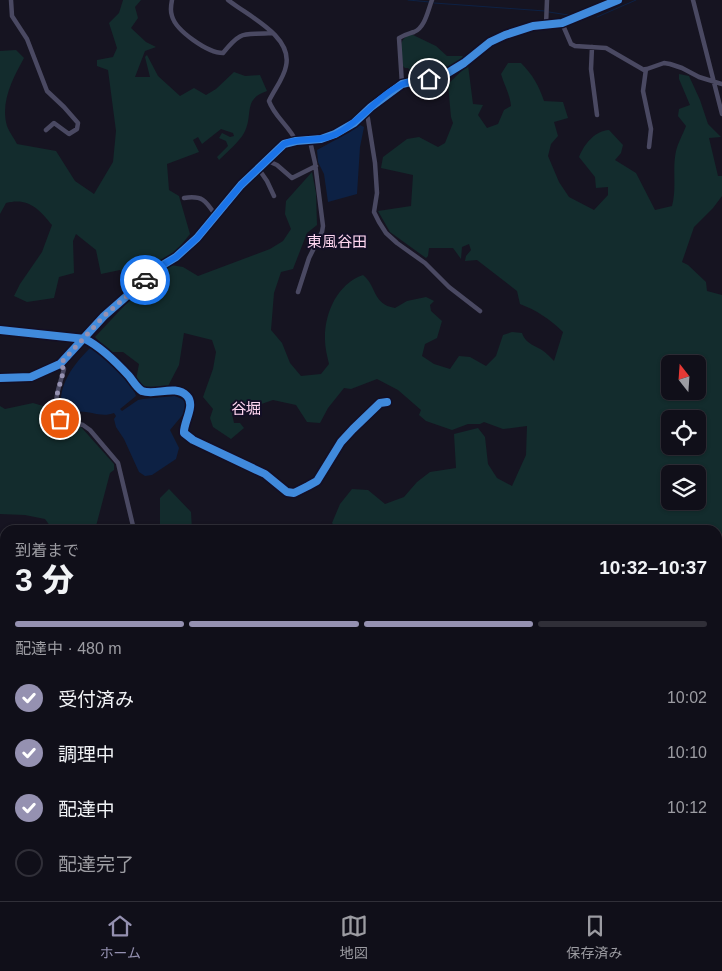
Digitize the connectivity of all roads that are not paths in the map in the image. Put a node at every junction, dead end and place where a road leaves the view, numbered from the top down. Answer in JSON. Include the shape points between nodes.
{"nodes":[{"id":1,"x":11,"y":0,"type":"edge"},
{"id":2,"x":172,"y":0,"type":"edge"},
{"id":3,"x":228,"y":0,"type":"edge"},
{"id":4,"x":239,"y":0,"type":"edge"},
{"id":5,"x":432,"y":0,"type":"edge"},
{"id":6,"x":547,"y":0,"type":"edge"},
{"id":7,"x":618,"y":0,"type":"edge"},
{"id":8,"x":693,"y":0,"type":"edge"},
{"id":9,"x":234,"y":5,"type":"junction"},
{"id":10,"x":562,"y":23,"type":"junction"},
{"id":11,"x":546,"y":25,"type":"junction"},
{"id":12,"x":272,"y":33,"type":"junction"},
{"id":13,"x":592,"y":46,"type":"junction"},
{"id":14,"x":646,"y":69,"type":"junction"},
{"id":15,"x":715,"y":82,"type":"junction"},
{"id":16,"x":402,"y":84,"type":"junction"},
{"id":17,"x":722,"y":84,"type":"edge"},
{"id":18,"x":366,"y":113,"type":"junction"},
{"id":19,"x":722,"y":114,"type":"edge"},
{"id":20,"x":597,"y":115,"type":"dead end"},
{"id":21,"x":46,"y":130,"type":"dead end"},
{"id":22,"x":296,"y":141,"type":"junction"},
{"id":23,"x":310,"y":141,"type":"junction"},
{"id":24,"x":649,"y":147,"type":"dead end"},
{"id":25,"x":266,"y":160,"type":"junction"},
{"id":26,"x":316,"y":166,"type":"junction"},
{"id":27,"x":258,"y":168,"type":"junction"},
{"id":28,"x":274,"y":196,"type":"dead end"},
{"id":29,"x":184,"y":198,"type":"dead end"},
{"id":30,"x":216,"y":216,"type":"junction"},
{"id":31,"x":298,"y":292,"type":"dead end"},
{"id":32,"x":480,"y":311,"type":"dead end"},
{"id":33,"x":0,"y":330,"type":"edge"},
{"id":34,"x":85,"y":339,"type":"junction"},
{"id":35,"x":60,"y":364,"type":"junction"},
{"id":36,"x":0,"y":378,"type":"edge"},
{"id":37,"x":387,"y":402,"type":"dead end"},
{"id":38,"x":133,"y":525,"type":"edge"}],
"edges":[{"from":1,"to":21,"type":"street","via":[[12,16],[26,39],[47,91],[78,122],[77,129],[69,134],[54,123]]},
{"from":2,"to":12,"type":"street","via":[[172,16],[179,29],[217,53],[223,53],[240,36],[250,32]]},
{"from":3,"to":9,"type":"street"},
{"from":4,"to":9,"type":"street"},
{"from":5,"to":16,"type":"street","via":[[416,32],[399,38]]},
{"from":6,"to":11,"type":"street"},
{"from":7,"to":10,"type":"street"},
{"from":8,"to":15,"type":"street"},
{"from":9,"to":12,"type":"street"},
{"from":10,"to":11,"type":"street"},
{"from":10,"to":13,"type":"street","via":[[571,44]]},
{"from":11,"to":16,"type":"street","via":[[504,35],[446,74]]},
{"from":12,"to":22,"type":"street","via":[[278,37],[287,55],[286,67],[269,101]]},
{"from":13,"to":14,"type":"street","via":[[606,48]]},
{"from":13,"to":20,"type":"street","via":[[591,69]]},
{"from":14,"to":15,"type":"street","via":[[670,64]]},
{"from":14,"to":24,"type":"street","via":[[643,91],[652,129]]},
{"from":15,"to":17,"type":"street"},
{"from":15,"to":19,"type":"street"},
{"from":16,"to":18,"type":"street"},
{"from":18,"to":23,"type":"street","via":[[335,134]]},
{"from":18,"to":32,"type":"street","via":[[376,163],[374,212],[378,222],[397,243]]},
{"from":22,"to":23,"type":"street"},
{"from":22,"to":25,"type":"street","via":[[284,144]]},
{"from":23,"to":26,"type":"street"},
{"from":25,"to":26,"type":"street","via":[[292,178]]},
{"from":25,"to":27,"type":"street"},
{"from":26,"to":31,"type":"street","via":[[324,226]]},
{"from":27,"to":28,"type":"street"},
{"from":27,"to":30,"type":"street"},
{"from":29,"to":30,"type":"street","via":[[201,198]]},
{"from":30,"to":34,"type":"street","via":[[176,257],[161,266],[104,316]]},
{"from":33,"to":34,"type":"street"},
{"from":34,"to":35,"type":"street"},
{"from":34,"to":37,"type":"street","via":[[95,344],[140,390],[152,393],[173,390],[188,396],[189,413],[184,433],[265,474],[287,492],[294,493],[317,480],[341,442],[380,403]]},
{"from":35,"to":36,"type":"street","via":[[31,377]]},
{"from":35,"to":38,"type":"street","via":[[64,369],[55,402],[58,416],[90,430],[118,463]]}]}
